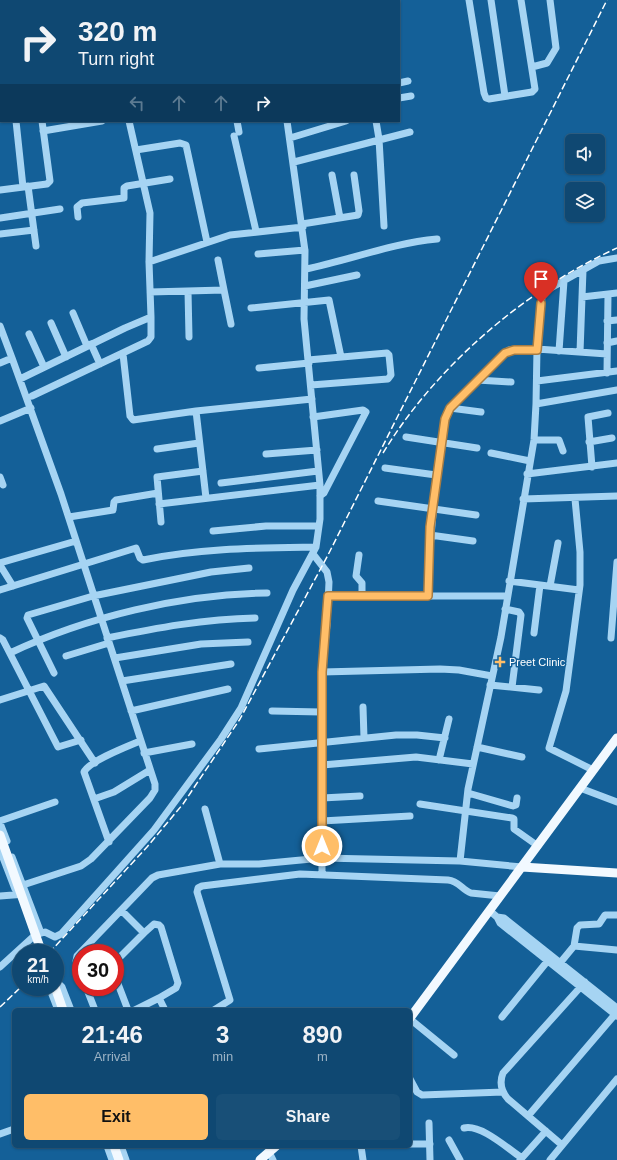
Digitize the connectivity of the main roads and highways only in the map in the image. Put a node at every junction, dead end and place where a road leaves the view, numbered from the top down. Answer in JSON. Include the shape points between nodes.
{"nodes":[{"id":1,"x":617,"y":738,"type":"edge"},
{"id":2,"x":0,"y":836,"type":"edge"},
{"id":3,"x":522,"y":867,"type":"junction"},
{"id":4,"x":617,"y":873,"type":"edge"},
{"id":5,"x":39,"y":944,"type":"edge"},
{"id":6,"x":58,"y":996,"type":"edge"},
{"id":7,"x":62,"y":1008,"type":"edge"},
{"id":8,"x":412,"y":1016,"type":"edge"},
{"id":9,"x":115,"y":1148,"type":"edge"},
{"id":10,"x":274,"y":1148,"type":"edge"},
{"id":11,"x":119,"y":1160,"type":"edge"},
{"id":12,"x":260,"y":1160,"type":"edge"}],
"edges":[{"from":1,"to":3,"type":"main road"},
{"from":2,"to":5,"type":"main road","bridge":true},
{"from":3,"to":4,"type":"main road"},
{"from":3,"to":8,"type":"main road"},
{"from":6,"to":7,"type":"main road"},
{"from":9,"to":11,"type":"main road"},
{"from":10,"to":12,"type":"main road"}]}
